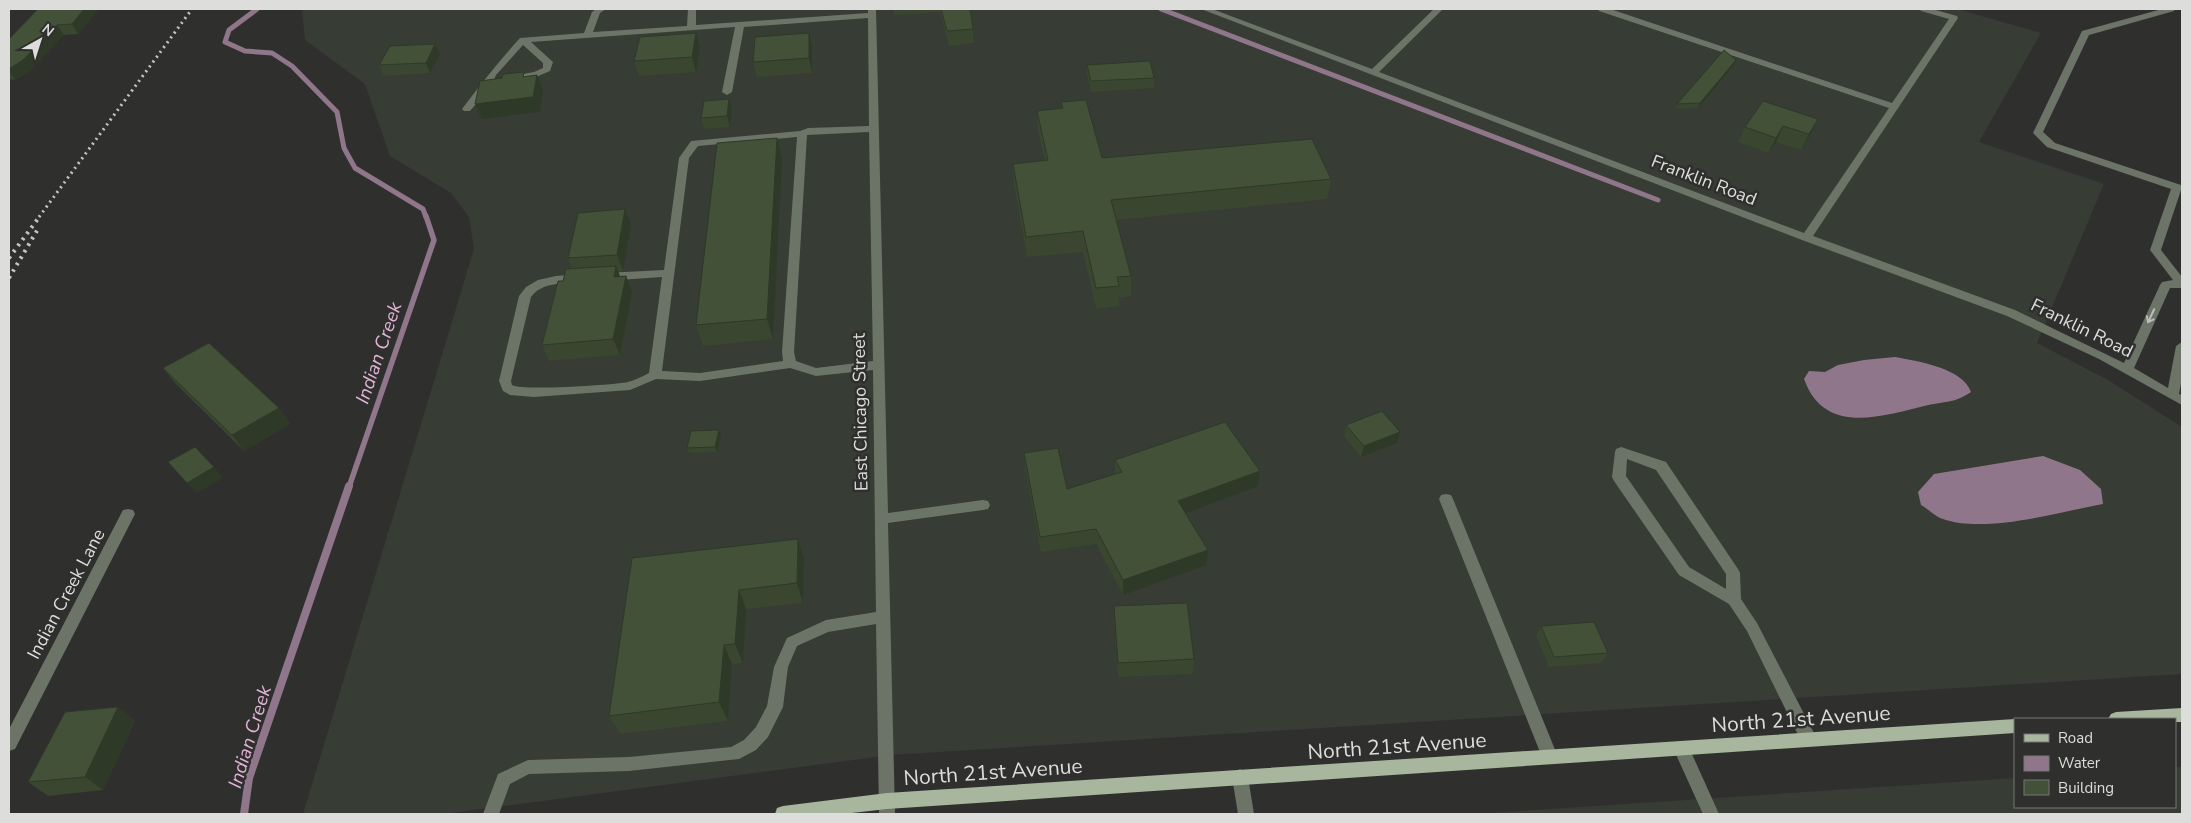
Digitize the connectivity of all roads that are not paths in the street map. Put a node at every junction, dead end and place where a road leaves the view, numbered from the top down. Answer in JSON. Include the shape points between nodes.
{"nodes":[{"id":1,"x":602,"y":9,"type":"edge"},
{"id":2,"x":692,"y":9,"type":"edge"},
{"id":3,"x":1205,"y":9,"type":"edge"},
{"id":4,"x":1439,"y":9,"type":"edge"},
{"id":5,"x":1602,"y":9,"type":"edge"},
{"id":6,"x":1924,"y":9,"type":"edge"},
{"id":7,"x":2171,"y":9,"type":"edge"},
{"id":8,"x":872,"y":12,"type":"edge"},
{"id":9,"x":740,"y":24,"type":"junction"},
{"id":10,"x":691,"y":28,"type":"junction"},
{"id":11,"x":588,"y":35,"type":"junction"},
{"id":12,"x":523,"y":40,"type":"junction"},
{"id":13,"x":1373,"y":73,"type":"junction"},
{"id":14,"x":489,"y":83,"type":"junction"},
{"id":15,"x":728,"y":92,"type":"dead end"},
{"id":16,"x":1895,"y":107,"type":"junction"},
{"id":17,"x":467,"y":108,"type":"dead end"},
{"id":18,"x":874,"y":129,"type":"junction"},
{"id":19,"x":802,"y":134,"type":"junction"},
{"id":20,"x":2179,"y":188,"type":"edge"},
{"id":21,"x":1806,"y":238,"type":"junction"},
{"id":22,"x":669,"y":273,"type":"junction"},
{"id":23,"x":2180,"y":279,"type":"edge"},
{"id":24,"x":2182,"y":346,"type":"edge"},
{"id":25,"x":790,"y":364,"type":"junction"},
{"id":26,"x":879,"y":364,"type":"junction"},
{"id":27,"x":2126,"y":369,"type":"junction"},
{"id":28,"x":655,"y":375,"type":"junction"},
{"id":29,"x":2178,"y":398,"type":"edge"},
{"id":30,"x":1446,"y":499,"type":"dead end"},
{"id":31,"x":983,"y":505,"type":"dead end"},
{"id":32,"x":128,"y":514,"type":"dead end"},
{"id":33,"x":882,"y":519,"type":"junction"},
{"id":34,"x":1734,"y":600,"type":"junction"},
{"id":35,"x":884,"y":618,"type":"junction"},
{"id":36,"x":2182,"y":715,"type":"edge"},
{"id":37,"x":2132,"y":718,"type":"edge"},
{"id":38,"x":2014,"y":726,"type":"edge"},
{"id":39,"x":1809,"y":740,"type":"junction"},
{"id":40,"x":9,"y":744,"type":"edge"},
{"id":41,"x":1681,"y":748,"type":"junction"},
{"id":42,"x":1550,"y":757,"type":"junction"},
{"id":43,"x":1240,"y":777,"type":"junction"},
{"id":44,"x":887,"y":807,"type":"edge"},
{"id":45,"x":491,"y":814,"type":"edge"},
{"id":46,"x":783,"y":814,"type":"edge"},
{"id":47,"x":1246,"y":814,"type":"edge"},
{"id":48,"x":1711,"y":814,"type":"edge"}],
"edges":[{"from":1,"to":11,"type":"street","via":[[596,12]]},
{"from":2,"to":10,"type":"street"},
{"from":3,"to":13,"type":"street","name":"Franklin Road"},
{"from":4,"to":13,"type":"street"},
{"from":5,"to":16,"type":"street"},
{"from":6,"to":16,"type":"street","via":[[1954,18]]},
{"from":7,"to":20,"type":"street","via":[[2085,33],[2038,133],[2051,146]]},
{"from":8,"to":9,"type":"street"},
{"from":8,"to":18,"type":"street","name":"East Chicago Street"},
{"from":9,"to":10,"type":"street"},
{"from":9,"to":15,"type":"street"},
{"from":10,"to":11,"type":"street"},
{"from":11,"to":12,"type":"street"},
{"from":12,"to":14,"type":"street","via":[[492,74]]},
{"from":12,"to":14,"type":"street","via":[[548,62],[547,69]]},
{"from":13,"to":21,"type":"street","name":"Franklin Road"},
{"from":14,"to":17,"type":"street"},
{"from":16,"to":21,"type":"street"},
{"from":18,"to":19,"type":"street","via":[[808,131]]},
{"from":18,"to":26,"type":"street","name":"East Chicago Street"},
{"from":19,"to":22,"type":"street","via":[[695,142],[684,158]]},
{"from":19,"to":25,"type":"street","via":[[788,352]]},
{"from":20,"to":23,"type":"street","via":[[2155,250]]},
{"from":21,"to":27,"type":"street","name":"Franklin Road","via":[[2012,314]]},
{"from":22,"to":28,"type":"street"},
{"from":22,"to":28,"type":"street","via":[[557,280],[529,290],[504,381],[514,392],[534,393],[630,386]]},
{"from":23,"to":27,"type":"street","one_way":true,"via":[[2166,285]]},
{"from":24,"to":29,"type":"street"},
{"from":25,"to":26,"type":"street","via":[[816,372]]},
{"from":25,"to":28,"type":"street","via":[[700,377]]},
{"from":26,"to":33,"type":"street","name":"East Chicago Street"},
{"from":27,"to":29,"type":"street","name":"Franklin Road"},
{"from":30,"to":42,"type":"street"},
{"from":31,"to":33,"type":"street"},
{"from":32,"to":40,"type":"street","name":"Indian Creek Lane"},
{"from":33,"to":35,"type":"street","name":"East Chicago Street"},
{"from":34,"to":34,"type":"street","via":[[1733,573],[1661,466],[1621,452],[1619,478],[1684,571]]},
{"from":34,"to":39,"type":"street","via":[[1752,627]]},
{"from":35,"to":44,"type":"street","name":"East Chicago Street"},
{"from":35,"to":45,"type":"street","via":[[826,626],[792,642],[781,667],[775,707],[762,732],[733,754],[629,764],[528,767],[504,779]]},
{"from":36,"to":37,"type":"main road"},
{"from":38,"to":39,"type":"main road","name":"North 21st Avenue"},
{"from":39,"to":41,"type":"main road","name":"North 21st Avenue"},
{"from":41,"to":42,"type":"main road","name":"North 21st Avenue"},
{"from":41,"to":48,"type":"street"},
{"from":42,"to":43,"type":"main road","name":"North 21st Avenue"},
{"from":43,"to":44,"type":"main road","name":"North 21st Avenue"},
{"from":43,"to":47,"type":"street"},
{"from":44,"to":46,"type":"main road","name":"North 21st Avenue"}]}
